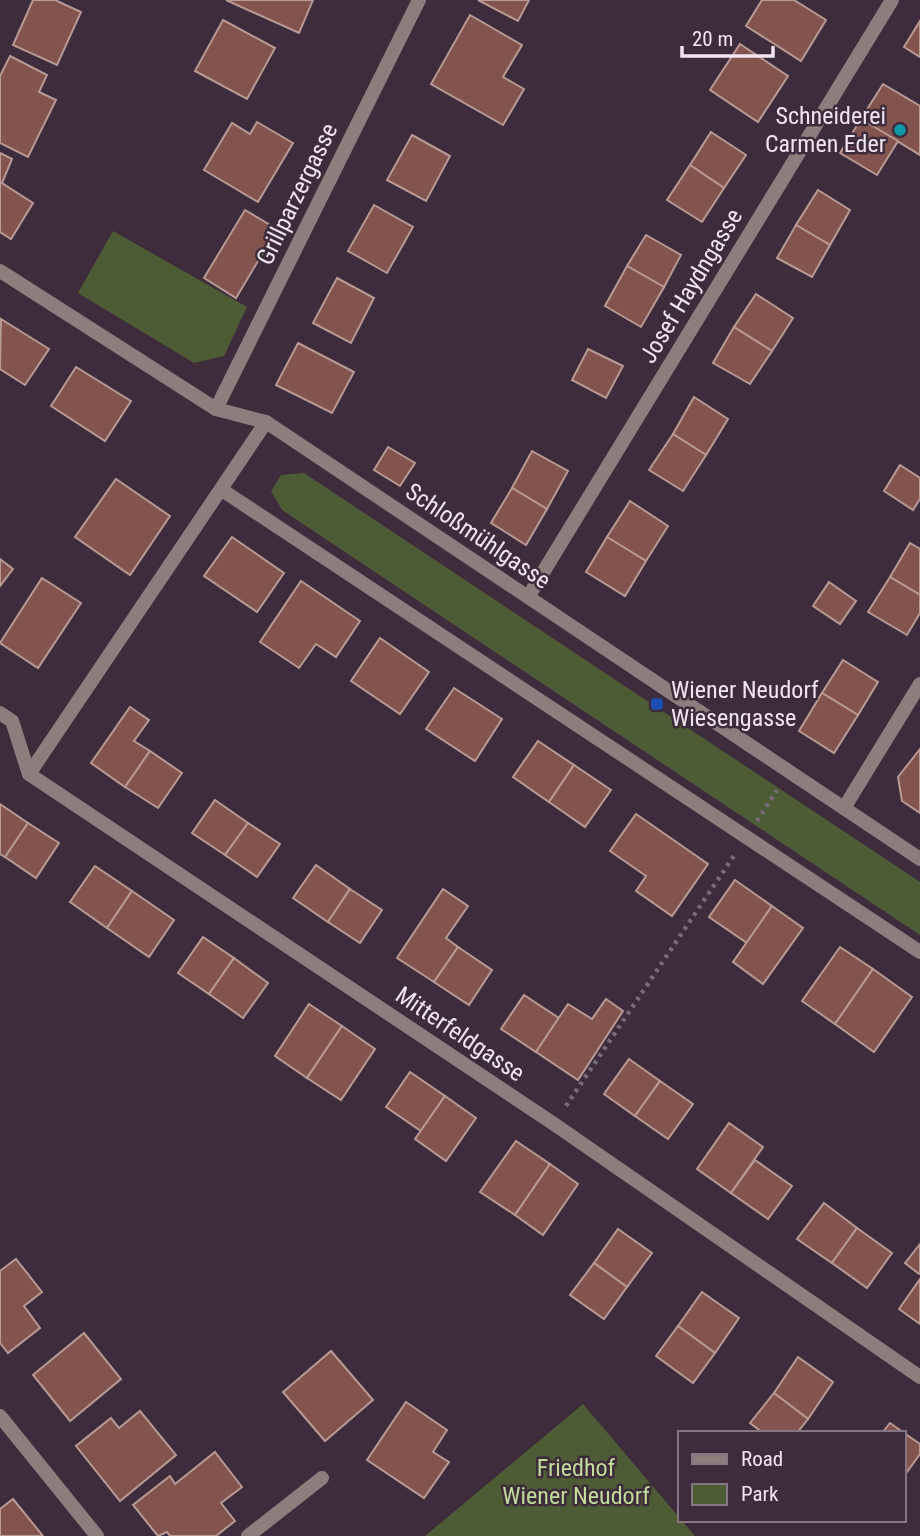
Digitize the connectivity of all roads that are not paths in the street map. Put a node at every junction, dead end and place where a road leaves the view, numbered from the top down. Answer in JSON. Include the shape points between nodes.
{"nodes":[{"id":1,"x":419,"y":0,"type":"edge"},
{"id":2,"x":892,"y":0,"type":"edge"},
{"id":3,"x":0,"y":271,"type":"edge"},
{"id":4,"x":216,"y":409,"type":"junction"},
{"id":5,"x":266,"y":422,"type":"junction"},
{"id":6,"x":222,"y":490,"type":"junction"},
{"id":7,"x":528,"y":597,"type":"junction"},
{"id":8,"x":920,"y":684,"type":"edge"},
{"id":9,"x":0,"y":713,"type":"edge"},
{"id":10,"x":29,"y":774,"type":"junction"},
{"id":11,"x":844,"y":808,"type":"junction"},
{"id":12,"x":920,"y":859,"type":"edge"},
{"id":13,"x":920,"y":952,"type":"edge"},
{"id":14,"x":920,"y":1377,"type":"edge"},
{"id":15,"x":0,"y":1416,"type":"edge"},
{"id":16,"x":322,"y":1478,"type":"dead end"},
{"id":17,"x":97,"y":1536,"type":"edge"},
{"id":18,"x":248,"y":1536,"type":"edge"}],
"edges":[{"from":1,"to":4,"type":"street","name":"Grillparzergasse"},
{"from":2,"to":7,"type":"street","name":"Josef Haydngasse"},
{"from":3,"to":4,"type":"street","name":"Schloßmühlgasse"},
{"from":4,"to":5,"type":"street","name":"Schloßmühlgasse"},
{"from":5,"to":6,"type":"street"},
{"from":5,"to":7,"type":"street","name":"Schloßmühlgasse"},
{"from":6,"to":10,"type":"street"},
{"from":6,"to":13,"type":"street"},
{"from":7,"to":11,"type":"street","name":"Schloßmühlgasse"},
{"from":8,"to":11,"type":"street"},
{"from":9,"to":10,"type":"street","via":[[12,721]]},
{"from":10,"to":14,"type":"street","name":"Mitterfeldgasse","via":[[554,1124]]},
{"from":11,"to":12,"type":"street","name":"Schloßmühlgasse"},
{"from":15,"to":17,"type":"street"},
{"from":16,"to":18,"type":"street"}]}
